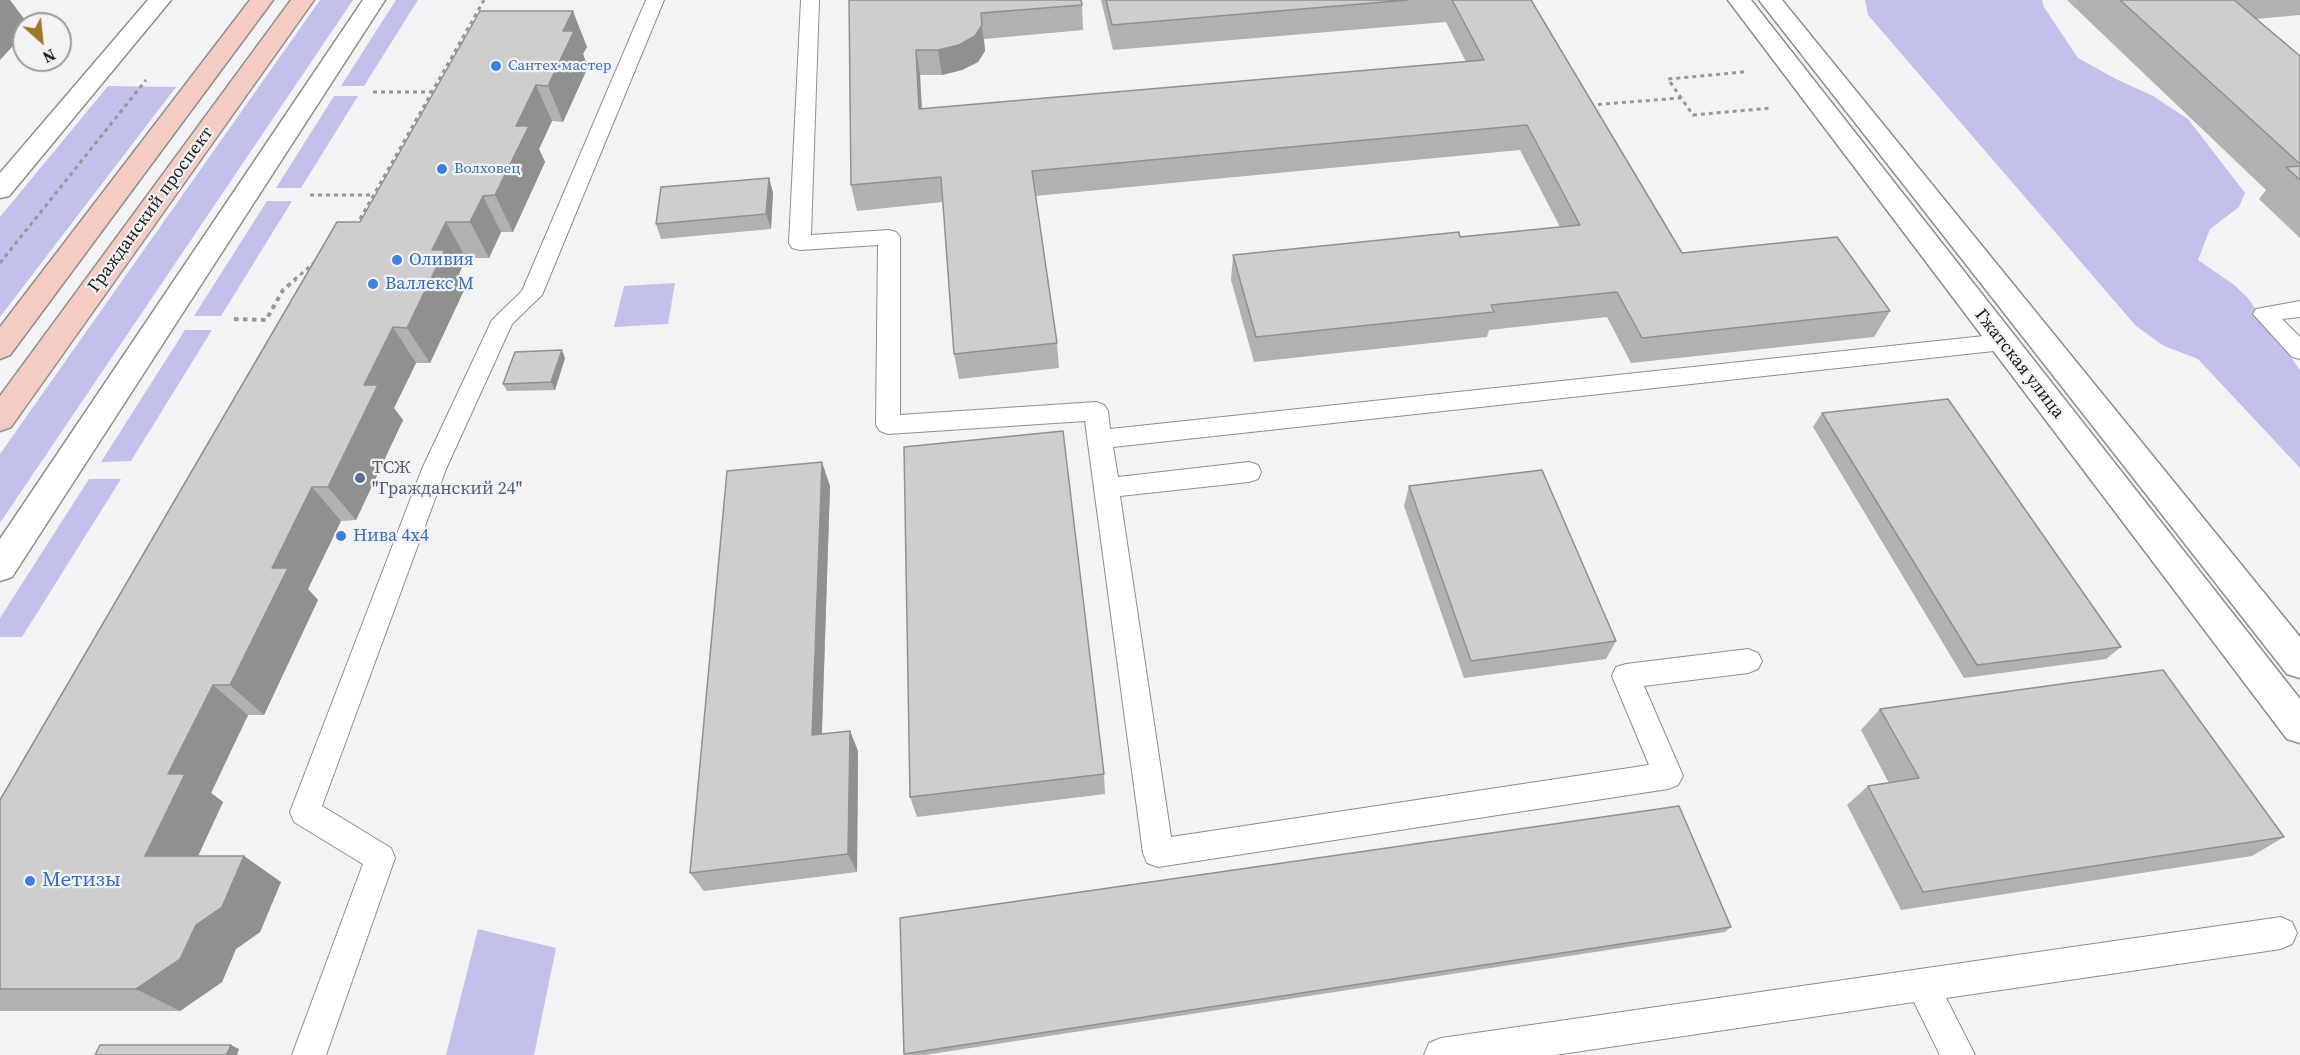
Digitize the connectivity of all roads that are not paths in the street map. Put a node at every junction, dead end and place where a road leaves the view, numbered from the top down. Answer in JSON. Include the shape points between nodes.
{"nodes":[{"id":1,"x":160,"y":0,"type":"edge"},
{"id":2,"x":262,"y":0,"type":"edge"},
{"id":3,"x":303,"y":0,"type":"edge"},
{"id":4,"x":374,"y":0,"type":"edge"},
{"id":5,"x":655,"y":0,"type":"edge"},
{"id":6,"x":810,"y":0,"type":"edge"},
{"id":7,"x":1739,"y":0,"type":"edge"},
{"id":8,"x":1770,"y":0,"type":"edge"},
{"id":9,"x":0,"y":190,"type":"edge"},
{"id":10,"x":2300,"y":309,"type":"edge"},
{"id":11,"x":2002,"y":342,"type":"junction"},
{"id":12,"x":0,"y":348,"type":"edge"},
{"id":13,"x":2300,"y":351,"type":"edge"},
{"id":14,"x":0,"y":419,"type":"edge"},
{"id":15,"x":1100,"y":439,"type":"junction"},
{"id":16,"x":1249,"y":472,"type":"dead end"},
{"id":17,"x":1107,"y":488,"type":"junction"},
{"id":18,"x":0,"y":567,"type":"edge"},
{"id":19,"x":1748,"y":661,"type":"dead end"},
{"id":20,"x":2300,"y":663,"type":"edge"},
{"id":21,"x":2300,"y":727,"type":"edge"},
{"id":22,"x":2282,"y":933,"type":"dead end"},
{"id":23,"x":1922,"y":985,"type":"junction"},
{"id":24,"x":309,"y":1055,"type":"edge"},
{"id":25,"x":1441,"y":1055,"type":"edge"},
{"id":26,"x":1958,"y":1055,"type":"edge"}],
"edges":[{"from":1,"to":9,"type":"street"},
{"from":2,"to":12,"type":"main road","name":"Гражданский проспект"},
{"from":3,"to":14,"type":"main road","name":"Гражданский проспект"},
{"from":4,"to":18,"type":"street"},
{"from":5,"to":24,"type":"lane","via":[[531,295],[502,320],[434,469],[306,812],[380,858]]},
{"from":6,"to":15,"type":"lane","via":[[800,243],[889,237],[888,425],[1096,411]]},
{"from":7,"to":11,"type":"street","name":"Гжатская улица"},
{"from":8,"to":20,"type":"street","name":"Гжатская улица"},
{"from":10,"to":13,"type":"lane","via":[[2264,314]]},
{"from":11,"to":15,"type":"lane"},
{"from":11,"to":21,"type":"street","name":"Гжатская улица"},
{"from":15,"to":17,"type":"lane"},
{"from":16,"to":17,"type":"lane"},
{"from":17,"to":19,"type":"lane","via":[[1158,853],[1668,776],[1626,676]]},
{"from":22,"to":23,"type":"lane"},
{"from":23,"to":25,"type":"lane"},
{"from":23,"to":26,"type":"lane"}]}
